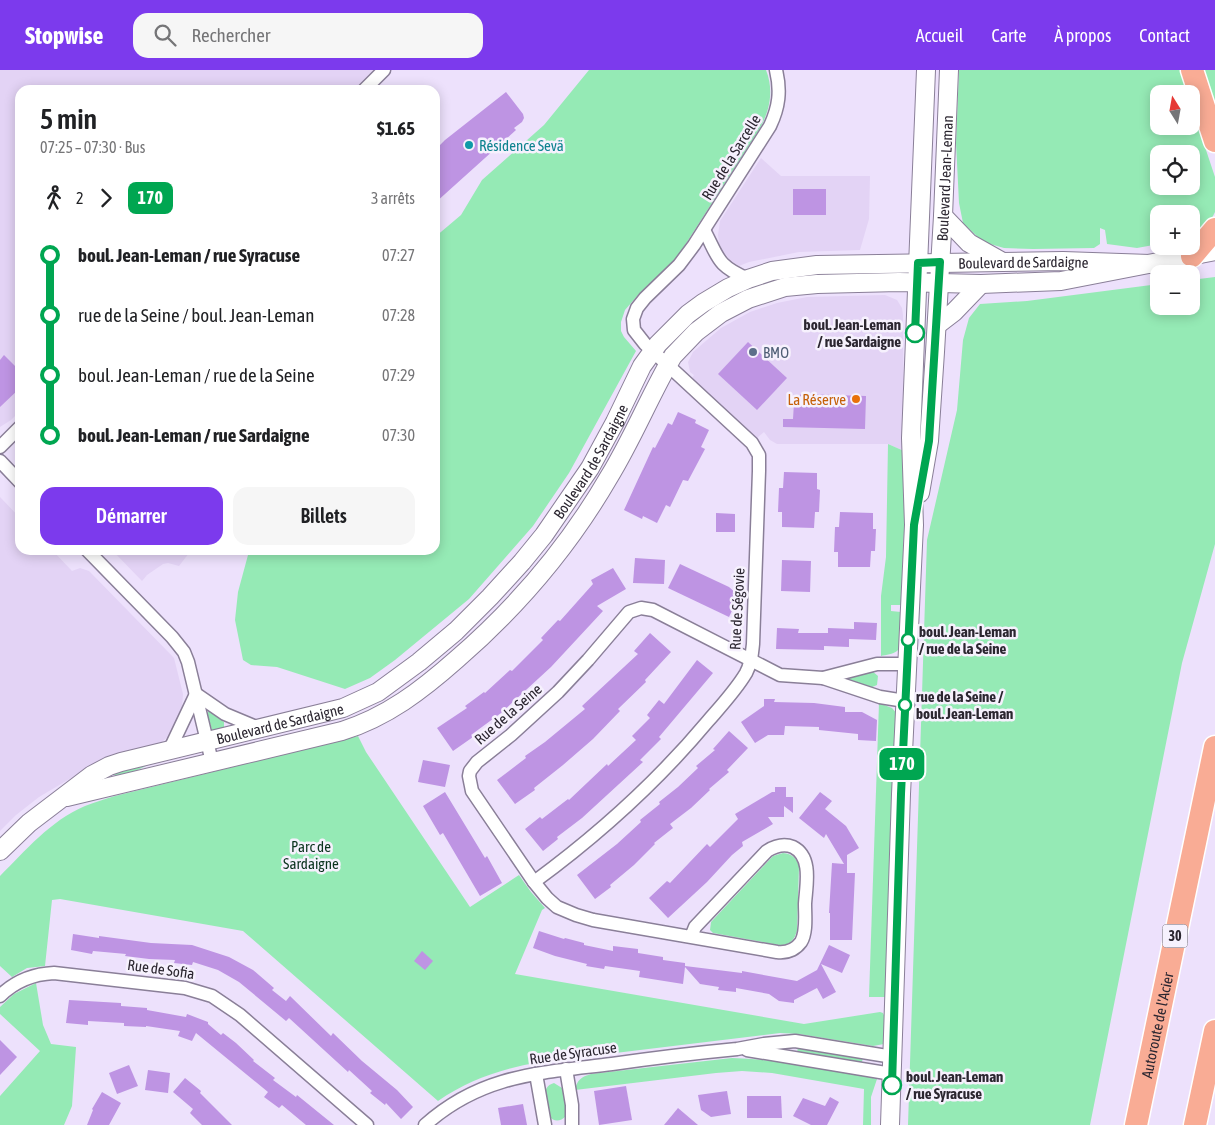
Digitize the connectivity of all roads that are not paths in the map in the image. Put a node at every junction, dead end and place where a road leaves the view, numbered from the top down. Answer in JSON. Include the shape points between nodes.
{"nodes":[{"id":1,"x":384,"y":70,"type":"edge"},
{"id":2,"x":776,"y":70,"type":"edge"},
{"id":3,"x":926,"y":70,"type":"edge"},
{"id":4,"x":948,"y":70,"type":"edge"},
{"id":5,"x":1192,"y":70,"type":"edge"},
{"id":6,"x":369,"y":85,"type":"edge"},
{"id":7,"x":1215,"y":141,"type":"edge"},
{"id":8,"x":943,"y":216,"type":"junction"},
{"id":9,"x":1215,"y":229,"type":"edge"},
{"id":10,"x":704,"y":230,"type":"junction"},
{"id":11,"x":1215,"y":251,"type":"edge"},
{"id":12,"x":1192,"y":256,"type":"junction"},
{"id":13,"x":940,"y":262,"type":"junction"},
{"id":14,"x":1001,"y":262,"type":"junction"},
{"id":15,"x":918,"y":263,"type":"junction"},
{"id":16,"x":1150,"y":264,"type":"junction"},
{"id":17,"x":748,"y":279,"type":"junction"},
{"id":18,"x":917,"y":282,"type":"junction"},
{"id":19,"x":939,"y":283,"type":"junction"},
{"id":20,"x":981,"y":284,"type":"junction"},
{"id":21,"x":937,"y":325,"type":"junction"},
{"id":22,"x":652,"y":351,"type":"junction"},
{"id":23,"x":668,"y":366,"type":"junction"},
{"id":24,"x":15,"y":432,"type":"edge"},
{"id":25,"x":0,"y":447,"type":"edge"},
{"id":26,"x":0,"y":461,"type":"edge"},
{"id":27,"x":15,"y":477,"type":"edge"},
{"id":28,"x":914,"y":525,"type":"junction"},
{"id":29,"x":92,"y":555,"type":"edge"},
{"id":30,"x":750,"y":661,"type":"junction"},
{"id":31,"x":906,"y":664,"type":"junction"},
{"id":32,"x":823,"y":678,"type":"junction"},
{"id":33,"x":196,"y":694,"type":"junction"},
{"id":34,"x":905,"y":701,"type":"junction"},
{"id":35,"x":260,"y":729,"type":"junction"},
{"id":36,"x":207,"y":742,"type":"junction"},
{"id":37,"x":1215,"y":748,"type":"edge"},
{"id":38,"x":170,"y":751,"type":"junction"},
{"id":39,"x":212,"y":762,"type":"junction"},
{"id":40,"x":64,"y":798,"type":"junction"},
{"id":41,"x":0,"y":851,"type":"edge"},
{"id":42,"x":534,"y":882,"type":"junction"},
{"id":43,"x":691,"y":937,"type":"junction"},
{"id":44,"x":0,"y":996,"type":"edge"},
{"id":45,"x":1215,"y":1031,"type":"edge"},
{"id":46,"x":892,"y":1065,"type":"junction"},
{"id":47,"x":566,"y":1070,"type":"junction"},
{"id":48,"x":536,"y":1074,"type":"junction"},
{"id":49,"x":367,"y":1125,"type":"edge"},
{"id":50,"x":425,"y":1125,"type":"edge"},
{"id":51,"x":545,"y":1125,"type":"edge"},
{"id":52,"x":572,"y":1125,"type":"edge"},
{"id":53,"x":890,"y":1125,"type":"edge"},
{"id":54,"x":1136,"y":1125,"type":"edge"},
{"id":55,"x":1195,"y":1125,"type":"edge"}],
"edges":[{"from":1,"to":6,"type":"street"},
{"from":2,"to":10,"type":"street","name":"Rue de la Sarcelle","via":[[780,94],[776,113]]},
{"from":3,"to":15,"type":"street","name":"Boulevard Jean-Leman"},
{"from":4,"to":8,"type":"street","name":"Boulevard Jean-Leman"},
{"from":5,"to":7,"type":"highway"},
{"from":8,"to":13,"type":"street","name":"Boulevard Jean-Leman"},
{"from":8,"to":14,"type":"street","via":[[969,243]]},
{"from":9,"to":12,"type":"highway"},
{"from":10,"to":17,"type":"street","via":[[721,263]]},
{"from":10,"to":22,"type":"street","name":"Rue de la Sarcelle","via":[[679,265],[635,312],[635,333]]},
{"from":11,"to":12,"type":"street","name":"Boulevard de Sardaigne"},
{"from":12,"to":16,"type":"street","name":"Boulevard de Sardaigne"},
{"from":13,"to":14,"type":"street","name":"Boulevard de Sardaigne"},
{"from":13,"to":15,"type":"street","name":"Boulevard de Sardaigne"},
{"from":13,"to":19,"type":"street","name":"Boulevard Jean-Leman"},
{"from":14,"to":16,"type":"street","name":"Boulevard de Sardaigne"},
{"from":15,"to":17,"type":"street","name":"Boulevard de Sardaigne","via":[[800,266]]},
{"from":15,"to":18,"type":"street","name":"Boulevard Jean-Leman"},
{"from":16,"to":20,"type":"street","name":"Boulevard de Sardaigne","via":[[1061,281]]},
{"from":17,"to":22,"type":"street","name":"Boulevard de Sardaigne","via":[[715,295],[688,314]]},
{"from":18,"to":19,"type":"street","name":"Boulevard de Sardaigne"},
{"from":18,"to":23,"type":"street","name":"Boulevard de Sardaigne","via":[[817,284],[758,295],[703,326],[680,348]]},
{"from":18,"to":28,"type":"street","name":"Boulevard Jean-Leman","via":[[911,438]]},
{"from":19,"to":20,"type":"street","name":"Boulevard de Sardaigne"},
{"from":19,"to":21,"type":"street","name":"Boulevard Jean-Leman"},
{"from":20,"to":21,"type":"street"},
{"from":21,"to":28,"type":"street","name":"Boulevard Jean-Leman","via":[[929,441]]},
{"from":22,"to":23,"type":"street","name":"Rue de Ségovie"},
{"from":22,"to":35,"type":"street","name":"Boulevard de Sardaigne","via":[[599,452],[563,509],[522,562],[467,620],[406,673],[365,699],[333,711]]},
{"from":23,"to":30,"type":"street","name":"Rue de Ségovie","via":[[752,443],[759,455]]},
{"from":23,"to":39,"type":"street","name":"Boulevard de Sardaigne","via":[[617,464],[573,533],[520,597],[459,657],[410,697],[370,720],[340,732]]},
{"from":24,"to":25,"type":"street"},
{"from":26,"to":27,"type":"street"},
{"from":28,"to":31,"type":"street","name":"Boulevard Jean-Leman"},
{"from":29,"to":33,"type":"street","via":[[180,646]]},
{"from":30,"to":32,"type":"street","name":"Rue de la Seine","via":[[780,675]]},
{"from":30,"to":42,"type":"street","name":"Rue de Ségovie","via":[[736,686],[666,767],[607,824]]},
{"from":30,"to":42,"type":"street","name":"Rue de la Seine","via":[[653,610],[635,609],[625,616],[558,692],[477,762],[470,770],[472,791]]},
{"from":31,"to":32,"type":"street","name":"Rue de la Seine","via":[[877,664]]},
{"from":31,"to":34,"type":"street","name":"Boulevard Jean-Leman"},
{"from":32,"to":34,"type":"street","name":"Rue de la Seine","via":[[880,697]]},
{"from":33,"to":35,"type":"street","via":[[225,714]]},
{"from":33,"to":36,"type":"street"},
{"from":33,"to":38,"type":"street"},
{"from":34,"to":46,"type":"street","name":"Boulevard Jean-Leman"},
{"from":35,"to":36,"type":"street","name":"Boulevard de Sardaigne"},
{"from":36,"to":38,"type":"street","name":"Boulevard de Sardaigne"},
{"from":36,"to":39,"type":"street"},
{"from":37,"to":54,"type":"highway","name":"Autoroute de l'Acier","number":"30"},
{"from":38,"to":40,"type":"street","name":"Boulevard de Sardaigne","via":[[109,766],[92,775]]},
{"from":39,"to":40,"type":"street","name":"Boulevard de Sardaigne"},
{"from":40,"to":41,"type":"street","name":"Boulevard de Sardaigne"},
{"from":42,"to":43,"type":"street","name":"Rue de la Seine","via":[[552,903],[576,915]]},
{"from":43,"to":43,"type":"street","name":"Rue de la Seine","via":[[777,952],[788,952],[797,947],[804,932],[806,868],[803,856],[784,845],[767,851],[695,927]]},
{"from":44,"to":49,"type":"street","name":"Rue de Sofia","via":[[20,980],[59,973],[176,986],[203,993],[240,1015]]},
{"from":45,"to":55,"type":"highway"},
{"from":46,"to":47,"type":"street","name":"Rue de Syracuse","via":[[796,1041]]},
{"from":46,"to":53,"type":"street","name":"Boulevard Jean-Leman"},
{"from":47,"to":48,"type":"street","name":"Rue de Syracuse"},
{"from":47,"to":52,"type":"street"},
{"from":48,"to":50,"type":"street","name":"Rue de Syracuse","via":[[486,1087],[442,1111]]},
{"from":48,"to":51,"type":"street"}]}
